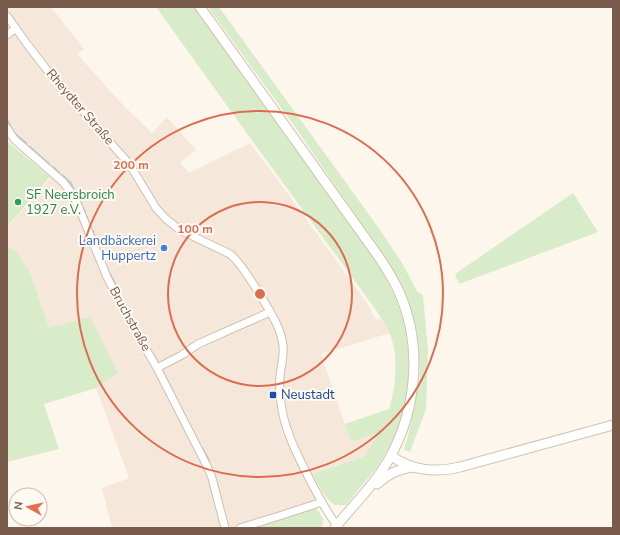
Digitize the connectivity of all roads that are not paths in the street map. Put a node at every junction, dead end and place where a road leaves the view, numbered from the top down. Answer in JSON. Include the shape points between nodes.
{"nodes":[{"id":1,"x":200,"y":7,"type":"edge"},
{"id":2,"x":7,"y":16,"type":"edge"},
{"id":3,"x":16,"y":28,"type":"junction"},
{"id":4,"x":7,"y":35,"type":"edge"},
{"id":5,"x":7,"y":128,"type":"edge"},
{"id":6,"x":270,"y":312,"type":"junction"},
{"id":7,"x":157,"y":368,"type":"junction"},
{"id":8,"x":613,"y":424,"type":"edge"},
{"id":9,"x":391,"y":456,"type":"junction"},
{"id":10,"x":413,"y":467,"type":"junction"},
{"id":11,"x":365,"y":494,"type":"junction"},
{"id":12,"x":322,"y":502,"type":"junction"},
{"id":13,"x":245,"y":526,"type":"edge"},
{"id":14,"x":337,"y":527,"type":"edge"},
{"id":15,"x":225,"y":528,"type":"edge"}],
"edges":[{"from":1,"to":9,"type":"main road","via":[[375,251],[400,294],[412,338],[414,372],[406,417]]},
{"from":2,"to":3,"type":"street","name":"Rheydter Straße"},
{"from":3,"to":4,"type":"street"},
{"from":3,"to":6,"type":"street","name":"Rheydter Straße","via":[[47,70],[130,165],[156,208],[180,230],[233,256]]},
{"from":5,"to":7,"type":"street","name":"Bruchstraße","via":[[14,139],[63,182],[73,195],[107,277]]},
{"from":6,"to":7,"type":"street","via":[[198,344]]},
{"from":6,"to":12,"type":"street","name":"Rheydter Straße","via":[[283,344],[280,387],[284,418],[294,446]]},
{"from":7,"to":15,"type":"street","name":"Bruchstraße","via":[[210,472]]},
{"from":8,"to":10,"type":"main road","via":[[450,469],[434,471]]},
{"from":9,"to":10,"type":"main road"},
{"from":9,"to":11,"type":"main road"},
{"from":10,"to":11,"type":"main road","via":[[392,473]]},
{"from":11,"to":14,"type":"main road"},
{"from":12,"to":13,"type":"street"},
{"from":12,"to":14,"type":"street","name":"Rheydter Straße"}]}
